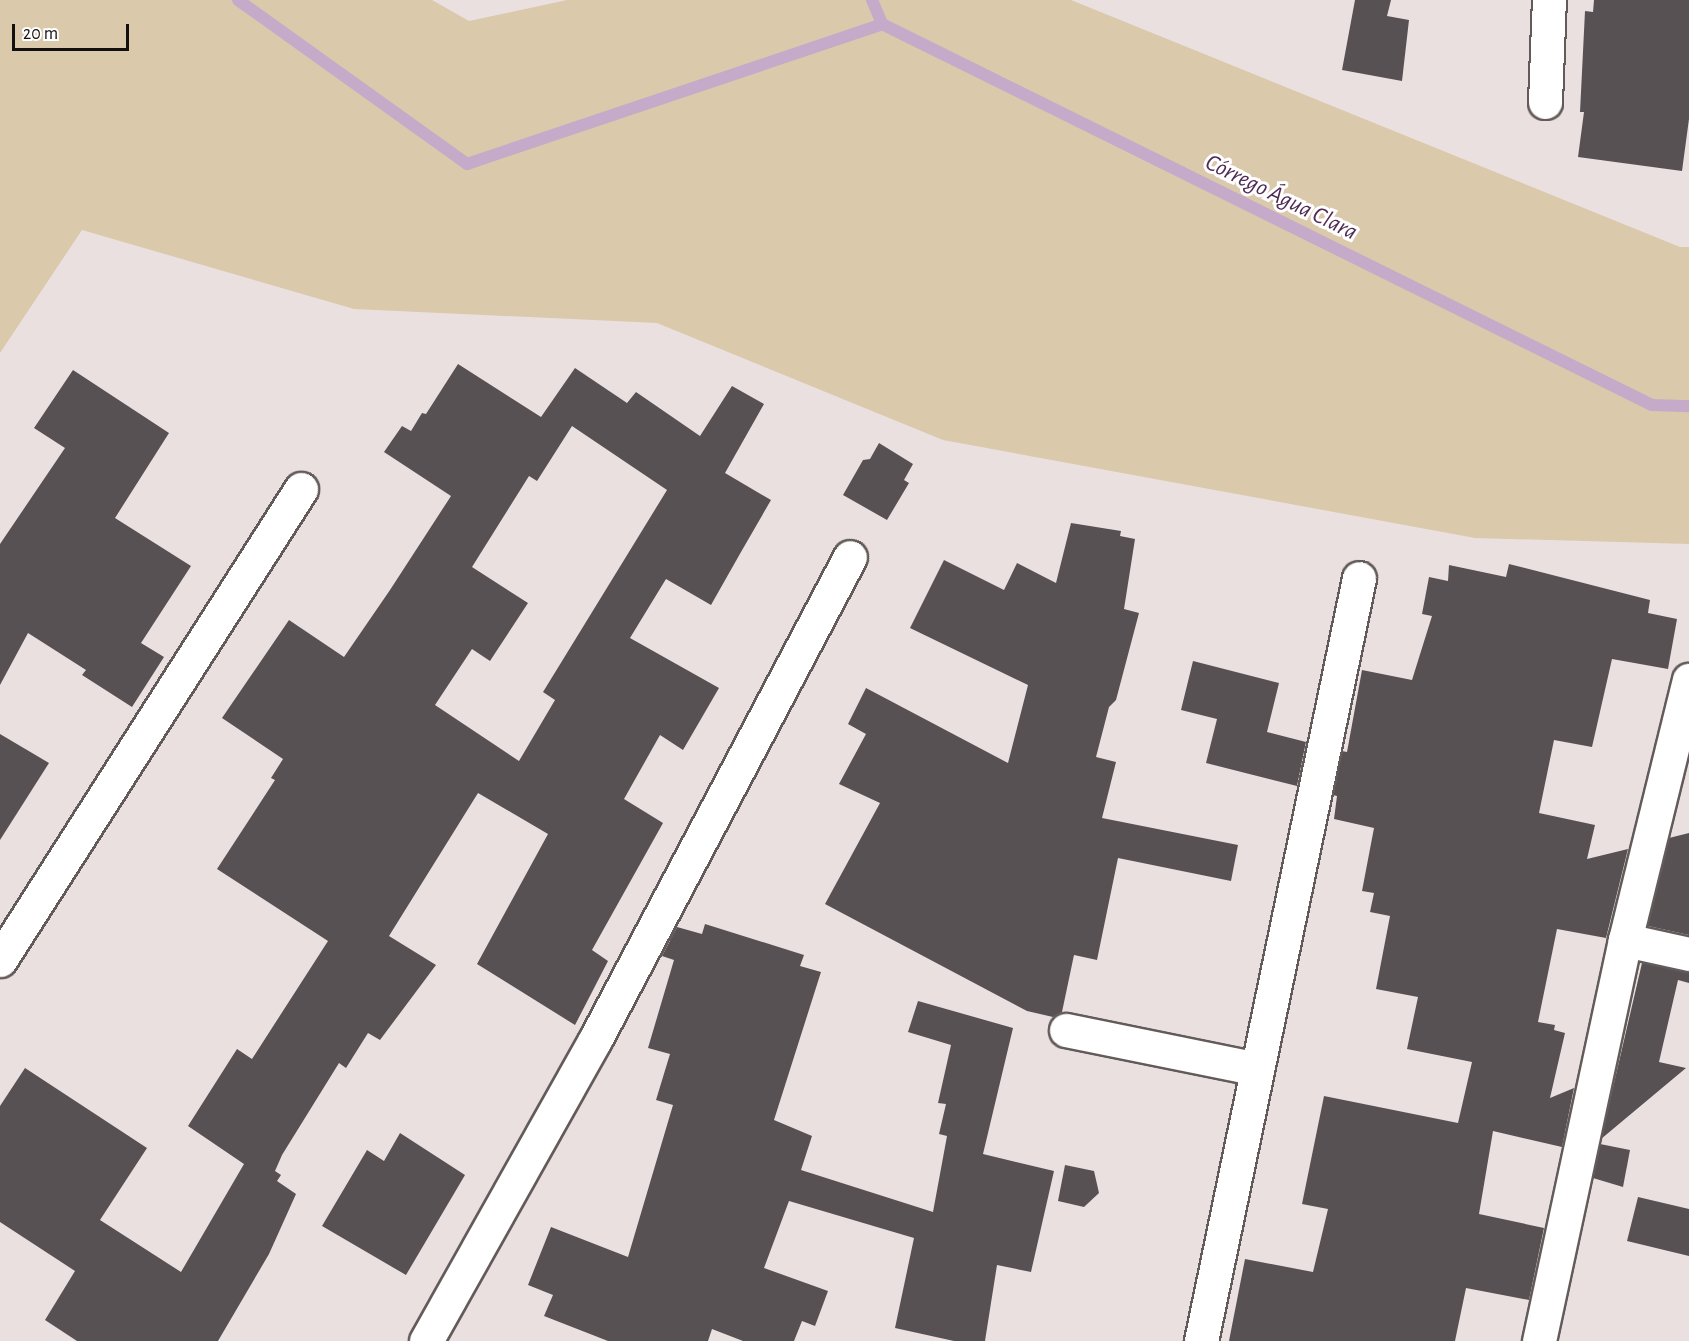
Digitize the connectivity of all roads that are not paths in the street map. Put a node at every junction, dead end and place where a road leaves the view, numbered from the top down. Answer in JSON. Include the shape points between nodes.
{"nodes":[{"id":1,"x":1549,"y":0,"type":"edge"},
{"id":2,"x":1545,"y":102,"type":"dead end"},
{"id":3,"x":301,"y":489,"type":"dead end"},
{"id":4,"x":850,"y":557,"type":"dead end"},
{"id":5,"x":1359,"y":578,"type":"dead end"},
{"id":6,"x":1689,"y":680,"type":"edge"},
{"id":7,"x":1624,"y":940,"type":"junction"},
{"id":8,"x":1689,"y":954,"type":"edge"},
{"id":9,"x":0,"y":960,"type":"edge"},
{"id":10,"x":1066,"y":1030,"type":"dead end"},
{"id":11,"x":1257,"y":1069,"type":"junction"},
{"id":12,"x":426,"y":1341,"type":"edge"},
{"id":13,"x":1201,"y":1341,"type":"edge"},
{"id":14,"x":1539,"y":1341,"type":"edge"}],
"edges":[{"from":1,"to":2,"type":"street"},
{"from":3,"to":9,"type":"street"},
{"from":4,"to":12,"type":"street","via":[[595,1040]]},
{"from":5,"to":11,"type":"street"},
{"from":6,"to":7,"type":"street"},
{"from":7,"to":8,"type":"street"},
{"from":7,"to":14,"type":"street"},
{"from":10,"to":11,"type":"street"},
{"from":11,"to":13,"type":"street"}]}
